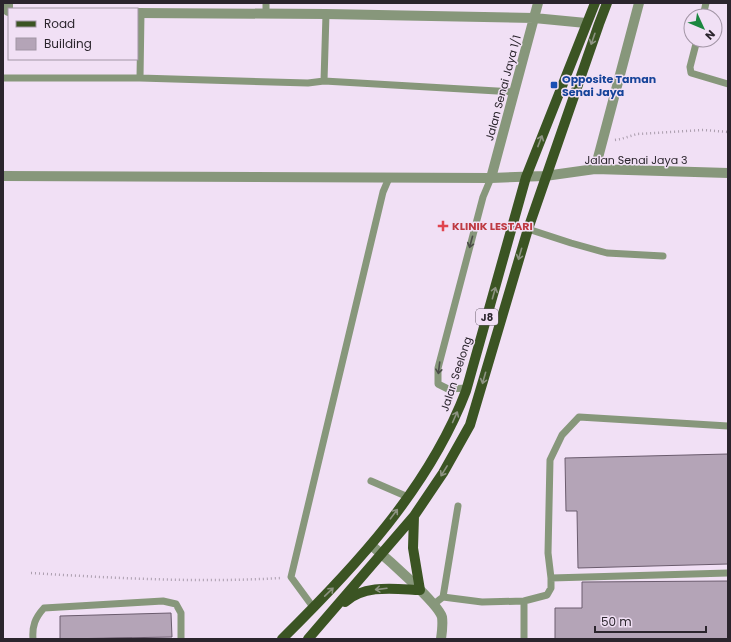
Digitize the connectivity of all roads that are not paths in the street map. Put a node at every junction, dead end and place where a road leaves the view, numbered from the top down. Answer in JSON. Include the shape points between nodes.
{"nodes":[{"id":1,"x":266,"y":3,"type":"edge"},
{"id":2,"x":538,"y":3,"type":"edge"},
{"id":3,"x":594,"y":3,"type":"edge"},
{"id":4,"x":608,"y":3,"type":"edge"},
{"id":5,"x":639,"y":3,"type":"edge"},
{"id":6,"x":139,"y":13,"type":"edge"},
{"id":7,"x":266,"y":14,"type":"junction"},
{"id":8,"x":326,"y":14,"type":"junction"},
{"id":9,"x":534,"y":18,"type":"junction"},
{"id":10,"x":586,"y":23,"type":"junction"},
{"id":11,"x":694,"y":48,"type":"edge"},
{"id":12,"x":3,"y":78,"type":"edge"},
{"id":13,"x":140,"y":78,"type":"junction"},
{"id":14,"x":324,"y":81,"type":"junction"},
{"id":15,"x":728,"y":84,"type":"edge"},
{"id":16,"x":515,"y":92,"type":"junction"},
{"id":17,"x":595,"y":169,"type":"junction"},
{"id":18,"x":728,"y":174,"type":"edge"},
{"id":19,"x":3,"y":176,"type":"edge"},
{"id":20,"x":545,"y":176,"type":"junction"},
{"id":21,"x":526,"y":177,"type":"junction"},
{"id":22,"x":389,"y":178,"type":"junction"},
{"id":23,"x":491,"y":178,"type":"junction"},
{"id":24,"x":528,"y":229,"type":"junction"},
{"id":25,"x":663,"y":256,"type":"dead end"},
{"id":26,"x":467,"y":388,"type":"junction"},
{"id":27,"x":728,"y":426,"type":"edge"},
{"id":28,"x":371,"y":481,"type":"dead end"},
{"id":29,"x":408,"y":496,"type":"junction"},
{"id":30,"x":458,"y":506,"type":"dead end"},
{"id":31,"x":414,"y":516,"type":"junction"},
{"id":32,"x":371,"y":545,"type":"junction"},
{"id":33,"x":382,"y":554,"type":"junction"},
{"id":34,"x":728,"y":573,"type":"edge"},
{"id":35,"x":551,"y":578,"type":"junction"},
{"id":36,"x":420,"y":590,"type":"junction"},
{"id":37,"x":443,"y":597,"type":"junction"},
{"id":38,"x":524,"y":601,"type":"junction"},
{"id":39,"x":434,"y":604,"type":"junction"},
{"id":40,"x":313,"y":607,"type":"junction"},
{"id":41,"x":309,"y":638,"type":"edge"},
{"id":42,"x":33,"y":639,"type":"edge"},
{"id":43,"x":181,"y":639,"type":"edge"},
{"id":44,"x":282,"y":639,"type":"edge"},
{"id":45,"x":441,"y":639,"type":"edge"},
{"id":46,"x":524,"y":639,"type":"edge"}],
"edges":[{"from":1,"to":7,"type":"lane"},
{"from":2,"to":9,"type":"street","name":"Jalan Senai Jaya 1/1"},
{"from":3,"to":10,"type":"main road","name":"Jalan Seelong","number":"J8"},
{"from":4,"to":20,"type":"main road","number":"J8","one_way":true},
{"from":5,"to":17,"type":"street"},
{"from":6,"to":7,"type":"street"},
{"from":6,"to":13,"type":"lane"},
{"from":7,"to":8,"type":"street"},
{"from":8,"to":9,"type":"street"},
{"from":8,"to":14,"type":"lane"},
{"from":9,"to":10,"type":"street"},
{"from":9,"to":16,"type":"street","name":"Jalan Senai Jaya 1/1"},
{"from":21,"to":10,"type":"main road","name":"Jalan Seelong","number":"J8","one_way":true},
{"from":11,"to":15,"type":"lane","via":[[691,73]]},
{"from":12,"to":13,"type":"lane"},
{"from":13,"to":14,"type":"lane","via":[[308,83]]},
{"from":14,"to":16,"type":"lane"},
{"from":16,"to":23,"type":"street","name":"Jalan Senai Jaya 1/1"},
{"from":17,"to":18,"type":"street","name":"Jalan Senai Jaya 3"},
{"from":17,"to":20,"type":"street","name":"Jalan Senai Jaya 3"},
{"from":19,"to":22,"type":"street","name":"Jalan Senai Jaya 3"},
{"from":20,"to":21,"type":"street","name":"Jalan Senai Jaya 3"},
{"from":20,"to":24,"type":"main road","number":"J8"},
{"from":21,"to":23,"type":"street","name":"Jalan Senai Jaya 3"},
{"from":26,"to":21,"type":"main road","name":"Jalan Seelong","number":"J8","one_way":true},
{"from":22,"to":23,"type":"street","name":"Jalan Senai Jaya 3"},
{"from":22,"to":40,"type":"lane","via":[[383,192],[291,577]]},
{"from":23,"to":26,"type":"lane","one_way":true,"via":[[483,197],[438,368],[438,384],[448,390]]},
{"from":24,"to":25,"type":"lane","via":[[607,253]]},
{"from":24,"to":31,"type":"main road","number":"J8","one_way":true,"via":[[470,425],[443,473]]},
{"from":29,"to":26,"type":"main road","name":"Jalan Seelong","number":"J8","one_way":true,"via":[[438,452]]},
{"from":27,"to":35,"type":"lane","via":[[579,417],[562,435],[550,460],[548,553]]},
{"from":28,"to":29,"type":"lane"},
{"from":32,"to":29,"type":"main road","name":"Jalan Seelong","number":"J8","one_way":true},
{"from":30,"to":37,"type":"lane"},
{"from":31,"to":33,"type":"main road","number":"J8"},
{"from":31,"to":36,"type":"main road","via":[[413,548]]},
{"from":32,"to":33,"type":"street"},
{"from":40,"to":32,"type":"main road","name":"Jalan Seelong","number":"J8","one_way":true},
{"from":33,"to":36,"type":"street"},
{"from":33,"to":41,"type":"main road","number":"J8"},
{"from":34,"to":35,"type":"lane"},
{"from":35,"to":38,"type":"lane","via":[[551,588],[547,595]]},
{"from":36,"to":39,"type":"street"},
{"from":36,"to":41,"type":"main road","one_way":true,"via":[[385,588],[360,593],[351,597]]},
{"from":37,"to":38,"type":"lane","via":[[482,602]]},
{"from":37,"to":39,"type":"lane"},
{"from":38,"to":46,"type":"lane"},
{"from":39,"to":45,"type":"street","via":[[442,616]]},
{"from":40,"to":44,"type":"main road","name":"Jalan Seelong","number":"J8"},
{"from":42,"to":43,"type":"lane","via":[[36,616],[44,608],[163,601],[176,604],[181,613]]}]}
